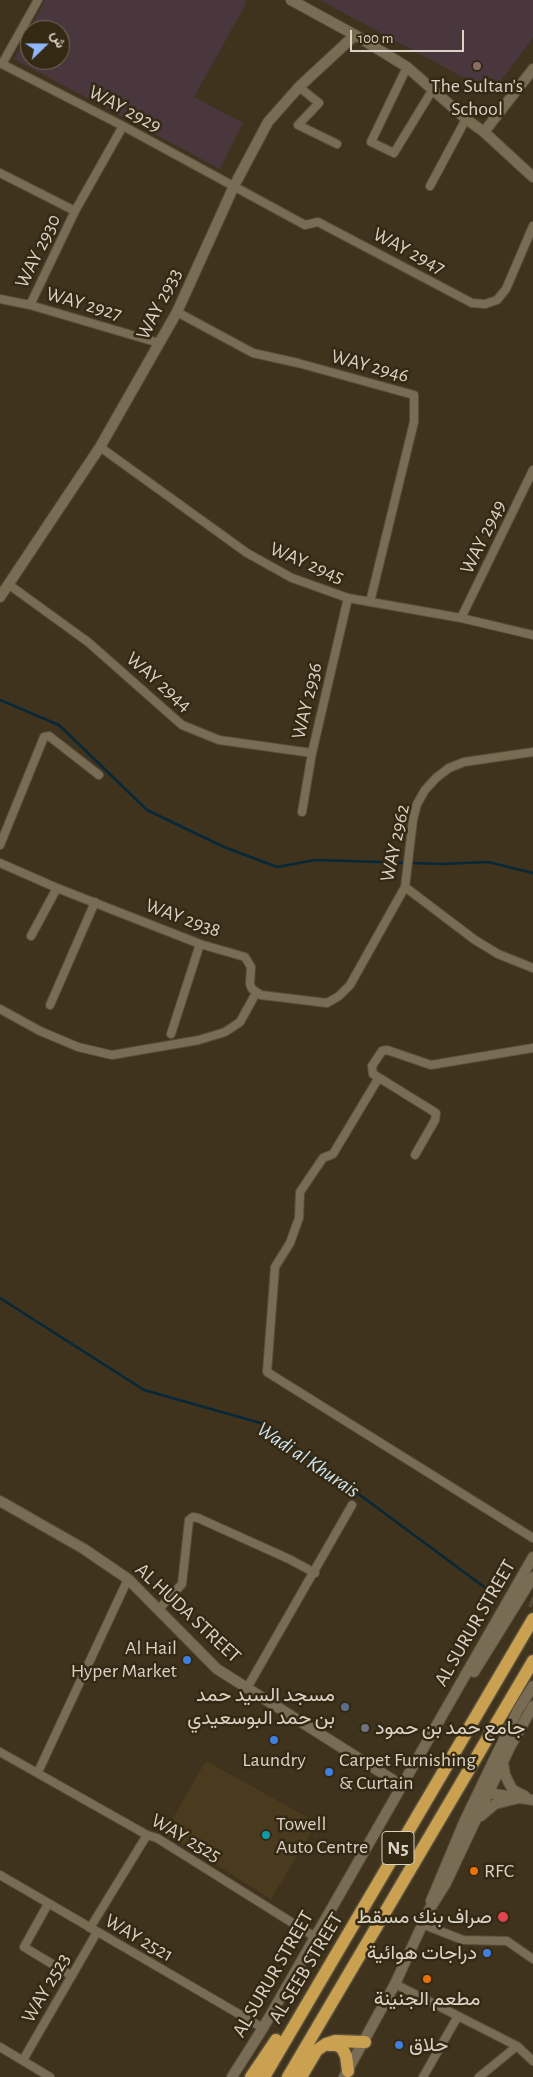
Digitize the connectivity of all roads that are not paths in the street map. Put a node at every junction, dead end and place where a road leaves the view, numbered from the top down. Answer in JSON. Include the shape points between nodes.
{"nodes":[{"id":1,"x":38,"y":0,"type":"edge"},
{"id":2,"x":291,"y":0,"type":"edge"},
{"id":3,"x":355,"y":35,"type":"junction"},
{"id":4,"x":1,"y":64,"type":"edge"},
{"id":5,"x":407,"y":67,"type":"junction"},
{"id":6,"x":533,"y":69,"type":"edge"},
{"id":7,"x":299,"y":87,"type":"junction"},
{"id":8,"x":433,"y":89,"type":"junction"},
{"id":9,"x":466,"y":119,"type":"junction"},
{"id":10,"x":123,"y":126,"type":"junction"},
{"id":11,"x":484,"y":132,"type":"junction"},
{"id":12,"x":337,"y":144,"type":"dead end"},
{"id":13,"x":0,"y":173,"type":"edge"},
{"id":14,"x":533,"y":177,"type":"edge"},
{"id":15,"x":234,"y":186,"type":"junction"},
{"id":16,"x":430,"y":186,"type":"dead end"},
{"id":17,"x":75,"y":211,"type":"junction"},
{"id":18,"x":533,"y":226,"type":"edge"},
{"id":19,"x":0,"y":299,"type":"edge"},
{"id":20,"x":30,"y":305,"type":"junction"},
{"id":21,"x":177,"y":312,"type":"junction"},
{"id":22,"x":159,"y":342,"type":"junction"},
{"id":23,"x":100,"y":447,"type":"junction"},
{"id":24,"x":533,"y":470,"type":"edge"},
{"id":25,"x":8,"y":584,"type":"junction"},
{"id":26,"x":0,"y":597,"type":"edge"},
{"id":27,"x":348,"y":598,"type":"junction"},
{"id":28,"x":370,"y":602,"type":"junction"},
{"id":29,"x":461,"y":618,"type":"junction"},
{"id":30,"x":533,"y":635,"type":"edge"},
{"id":31,"x":533,"y":752,"type":"edge"},
{"id":32,"x":312,"y":753,"type":"junction"},
{"id":33,"x":99,"y":775,"type":"dead end"},
{"id":34,"x":302,"y":812,"type":"dead end"},
{"id":35,"x":0,"y":845,"type":"edge"},
{"id":36,"x":0,"y":863,"type":"edge"},
{"id":37,"x":404,"y":887,"type":"junction"},
{"id":38,"x":57,"y":888,"type":"junction"},
{"id":39,"x":95,"y":902,"type":"junction"},
{"id":40,"x":31,"y":936,"type":"dead end"},
{"id":41,"x":200,"y":944,"type":"junction"},
{"id":42,"x":533,"y":968,"type":"edge"},
{"id":43,"x":256,"y":993,"type":"junction"},
{"id":44,"x":50,"y":1005,"type":"dead end"},
{"id":45,"x":0,"y":1009,"type":"edge"},
{"id":46,"x":171,"y":1034,"type":"dead end"},
{"id":47,"x":533,"y":1048,"type":"edge"},
{"id":48,"x":378,"y":1079,"type":"junction"},
{"id":49,"x":415,"y":1154,"type":"dead end"},
{"id":50,"x":0,"y":1501,"type":"edge"},
{"id":51,"x":352,"y":1505,"type":"dead end"},
{"id":52,"x":533,"y":1538,"type":"edge"},
{"id":53,"x":533,"y":1557,"type":"edge"},
{"id":54,"x":314,"y":1573,"type":"junction"},
{"id":55,"x":533,"y":1577,"type":"edge"},
{"id":56,"x":128,"y":1579,"type":"junction"},
{"id":57,"x":524,"y":1592,"type":"edge"},
{"id":58,"x":158,"y":1610,"type":"junction"},
{"id":59,"x":533,"y":1619,"type":"edge"},
{"id":60,"x":533,"y":1661,"type":"edge"},
{"id":61,"x":533,"y":1686,"type":"edge"},
{"id":62,"x":247,"y":1688,"type":"junction"},
{"id":63,"x":533,"y":1706,"type":"edge"},
{"id":64,"x":0,"y":1752,"type":"edge"},
{"id":65,"x":503,"y":1762,"type":"junction"},
{"id":66,"x":38,"y":1772,"type":"junction"},
{"id":67,"x":401,"y":1785,"type":"junction"},
{"id":68,"x":483,"y":1793,"type":"junction"},
{"id":69,"x":519,"y":1798,"type":"junction"},
{"id":70,"x":533,"y":1800,"type":"edge"},
{"id":71,"x":472,"y":1826,"type":"junction"},
{"id":72,"x":411,"y":1827,"type":"junction"},
{"id":73,"x":147,"y":1835,"type":"junction"},
{"id":74,"x":458,"y":1835,"type":"junction"},
{"id":75,"x":461,"y":1851,"type":"junction"},
{"id":76,"x":0,"y":1876,"type":"edge"},
{"id":77,"x":48,"y":1904,"type":"junction"},
{"id":78,"x":429,"y":1910,"type":"junction"},
{"id":79,"x":422,"y":1924,"type":"junction"},
{"id":80,"x":90,"y":1928,"type":"junction"},
{"id":81,"x":97,"y":1932,"type":"junction"},
{"id":82,"x":315,"y":1937,"type":"junction"},
{"id":83,"x":533,"y":1959,"type":"edge"},
{"id":84,"x":72,"y":1976,"type":"junction"},
{"id":85,"x":395,"y":1984,"type":"junction"},
{"id":86,"x":458,"y":2016,"type":"junction"},
{"id":87,"x":263,"y":2028,"type":"junction"},
{"id":88,"x":364,"y":2042,"type":"junction"},
{"id":89,"x":517,"y":2046,"type":"junction"},
{"id":90,"x":0,"y":2047,"type":"edge"},
{"id":91,"x":317,"y":2050,"type":"junction"},
{"id":92,"x":23,"y":2060,"type":"junction"},
{"id":93,"x":533,"y":2062,"type":"edge"},
{"id":94,"x":346,"y":2074,"type":"edge"},
{"id":95,"x":50,"y":2077,"type":"edge"},
{"id":96,"x":232,"y":2077,"type":"edge"},
{"id":97,"x":252,"y":2077,"type":"edge"},
{"id":98,"x":264,"y":2077,"type":"edge"},
{"id":99,"x":288,"y":2077,"type":"edge"},
{"id":100,"x":300,"y":2077,"type":"edge"},
{"id":101,"x":423,"y":2077,"type":"edge"},
{"id":102,"x":479,"y":2077,"type":"edge"}],
"edges":[{"from":1,"to":4,"type":"street"},
{"from":2,"to":3,"type":"street"},
{"from":3,"to":5,"type":"street"},
{"from":3,"to":7,"type":"street","name":"WAY 2933"},
{"from":4,"to":10,"type":"street","name":"WAY 2929"},
{"from":5,"to":8,"type":"street"},
{"from":5,"to":8,"type":"street","via":[[371,142],[394,153]]},
{"from":6,"to":11,"type":"street"},
{"from":7,"to":12,"type":"street","via":[[319,103],[298,125]]},
{"from":7,"to":15,"type":"street","name":"WAY 2933","via":[[268,122]]},
{"from":8,"to":9,"type":"street"},
{"from":9,"to":11,"type":"street"},
{"from":9,"to":16,"type":"street"},
{"from":10,"to":15,"type":"street","name":"WAY 2929"},
{"from":10,"to":17,"type":"street","name":"WAY 2930"},
{"from":11,"to":14,"type":"street"},
{"from":13,"to":17,"type":"street","name":"WAY 2930"},
{"from":15,"to":18,"type":"street","name":"WAY 2947","via":[[306,225],[318,222],[472,303],[485,304],[497,300],[506,289]]},
{"from":15,"to":21,"type":"street","name":"WAY 2933"},
{"from":17,"to":20,"type":"street","name":"WAY 2930"},
{"from":19,"to":20,"type":"street","name":"WAY 2927"},
{"from":20,"to":22,"type":"street","name":"WAY 2927"},
{"from":21,"to":22,"type":"street","name":"WAY 2933"},
{"from":21,"to":28,"type":"street","name":"WAY 2946","via":[[253,353],[414,396],[414,422]]},
{"from":22,"to":23,"type":"street","name":"WAY 2933"},
{"from":23,"to":25,"type":"street","name":"WAY 2933"},
{"from":23,"to":27,"type":"street","name":"WAY 2945","via":[[247,553],[292,578]]},
{"from":24,"to":29,"type":"street","name":"WAY 2949"},
{"from":25,"to":26,"type":"street","name":"WAY 2933"},
{"from":25,"to":32,"type":"street","name":"WAY 2944","via":[[88,642],[182,725],[220,740]]},
{"from":27,"to":28,"type":"street","name":"WAY 2945"},
{"from":27,"to":32,"type":"street","name":"WAY 2936"},
{"from":28,"to":29,"type":"street","name":"WAY 2945"},
{"from":29,"to":30,"type":"street","name":"WAY 2945"},
{"from":31,"to":37,"type":"street","name":"WAY 2962","via":[[464,762],[436,778],[417,804]]},
{"from":32,"to":34,"type":"street","name":"WAY 2936"},
{"from":33,"to":35,"type":"street","via":[[50,736],[44,737]]},
{"from":36,"to":38,"type":"street","name":"WAY 2938"},
{"from":37,"to":42,"type":"street","via":[[474,940]]},
{"from":37,"to":43,"type":"street","name":"WAY 2962","via":[[350,985],[333,1001],[320,1003]]},
{"from":38,"to":39,"type":"street","name":"WAY 2938"},
{"from":38,"to":40,"type":"street"},
{"from":39,"to":41,"type":"street","name":"WAY 2938"},
{"from":39,"to":44,"type":"street"},
{"from":41,"to":43,"type":"street","name":"WAY 2938","via":[[245,957],[251,967],[250,984]]},
{"from":41,"to":46,"type":"street"},
{"from":43,"to":45,"type":"street","via":[[240,1022],[225,1032],[199,1040],[112,1055],[78,1047]]},
{"from":47,"to":48,"type":"street","via":[[431,1065],[387,1050],[372,1066],[371,1071]]},
{"from":48,"to":49,"type":"street","via":[[436,1113]]},
{"from":48,"to":52,"type":"street","via":[[333,1154],[323,1158],[300,1192],[299,1218],[290,1243],[275,1267],[267,1372]]},
{"from":50,"to":56,"type":"street","name":"AL HUDA STREET","via":[[84,1549]]},
{"from":51,"to":54,"type":"street"},
{"from":53,"to":57,"type":"street","name":"AL SURUR STREET"},
{"from":54,"to":58,"type":"street","via":[[192,1517],[188,1520],[182,1584]]},
{"from":54,"to":62,"type":"street"},
{"from":55,"to":57,"type":"street","name":"AL SURUR STREET"},
{"from":56,"to":58,"type":"street","name":"AL HUDA STREET"},
{"from":56,"to":66,"type":"street"},
{"from":57,"to":67,"type":"street","name":"AL SURUR STREET"},
{"from":58,"to":62,"type":"street","name":"AL HUDA STREET","via":[[217,1669]]},
{"from":59,"to":72,"type":"highway","name":"AL SEEB STREET","number":"N5"},
{"from":60,"to":99,"type":"highway","name":"AL SEEB STREET","number":"N5"},
{"from":61,"to":68,"type":"street","via":[[518,1710]]},
{"from":62,"to":67,"type":"street","name":"AL HUDA STREET"},
{"from":63,"to":65,"type":"street"},
{"from":64,"to":66,"type":"street","name":"WAY 2525"},
{"from":65,"to":68,"type":"street"},
{"from":65,"to":70,"type":"street","via":[[505,1775],[514,1790]]},
{"from":66,"to":73,"type":"street","name":"WAY 2525"},
{"from":67,"to":82,"type":"street","name":"AL SURUR STREET"},
{"from":68,"to":69,"type":"street"},
{"from":68,"to":71,"type":"street"},
{"from":68,"to":74,"type":"street"},
{"from":69,"to":70,"type":"street"},
{"from":69,"to":71,"type":"street","via":[[495,1804]]},
{"from":71,"to":75,"type":"street"},
{"from":72,"to":97,"type":"highway","via":[[388,1858]]},
{"from":72,"to":98,"type":"highway","name":"AL SEEB STREET","number":"N5"},
{"from":73,"to":80,"type":"street"},
{"from":73,"to":82,"type":"street","name":"WAY 2525","via":[[157,1838]]},
{"from":74,"to":75,"type":"street"},
{"from":74,"to":78,"type":"street"},
{"from":75,"to":78,"type":"street"},
{"from":76,"to":77,"type":"street","name":"WAY 2521"},
{"from":77,"to":80,"type":"street","name":"WAY 2521"},
{"from":77,"to":84,"type":"street","via":[[24,1948]]},
{"from":78,"to":79,"type":"street"},
{"from":79,"to":83,"type":"street","via":[[463,1940],[507,1941]]},
{"from":79,"to":85,"type":"street"},
{"from":80,"to":81,"type":"street","name":"WAY 2521"},
{"from":81,"to":84,"type":"street","name":"WAY 2523"},
{"from":81,"to":87,"type":"street","name":"WAY 2521"},
{"from":82,"to":87,"type":"street","name":"AL SURUR STREET"},
{"from":84,"to":92,"type":"street","name":"WAY 2523"},
{"from":85,"to":86,"type":"street"},
{"from":85,"to":88,"type":"street"},
{"from":86,"to":89,"type":"street"},
{"from":86,"to":101,"type":"street"},
{"from":87,"to":96,"type":"street","name":"AL SURUR STREET"},
{"from":88,"to":91,"type":"highway","via":[[335,2041]]},
{"from":88,"to":94,"type":"street"},
{"from":89,"to":93,"type":"street"},
{"from":89,"to":102,"type":"street"},
{"from":90,"to":92,"type":"street"},
{"from":91,"to":94,"type":"highway","via":[[336,2045],[342,2048],[346,2056]]},
{"from":91,"to":100,"type":"highway"},
{"from":92,"to":95,"type":"street"}]}
